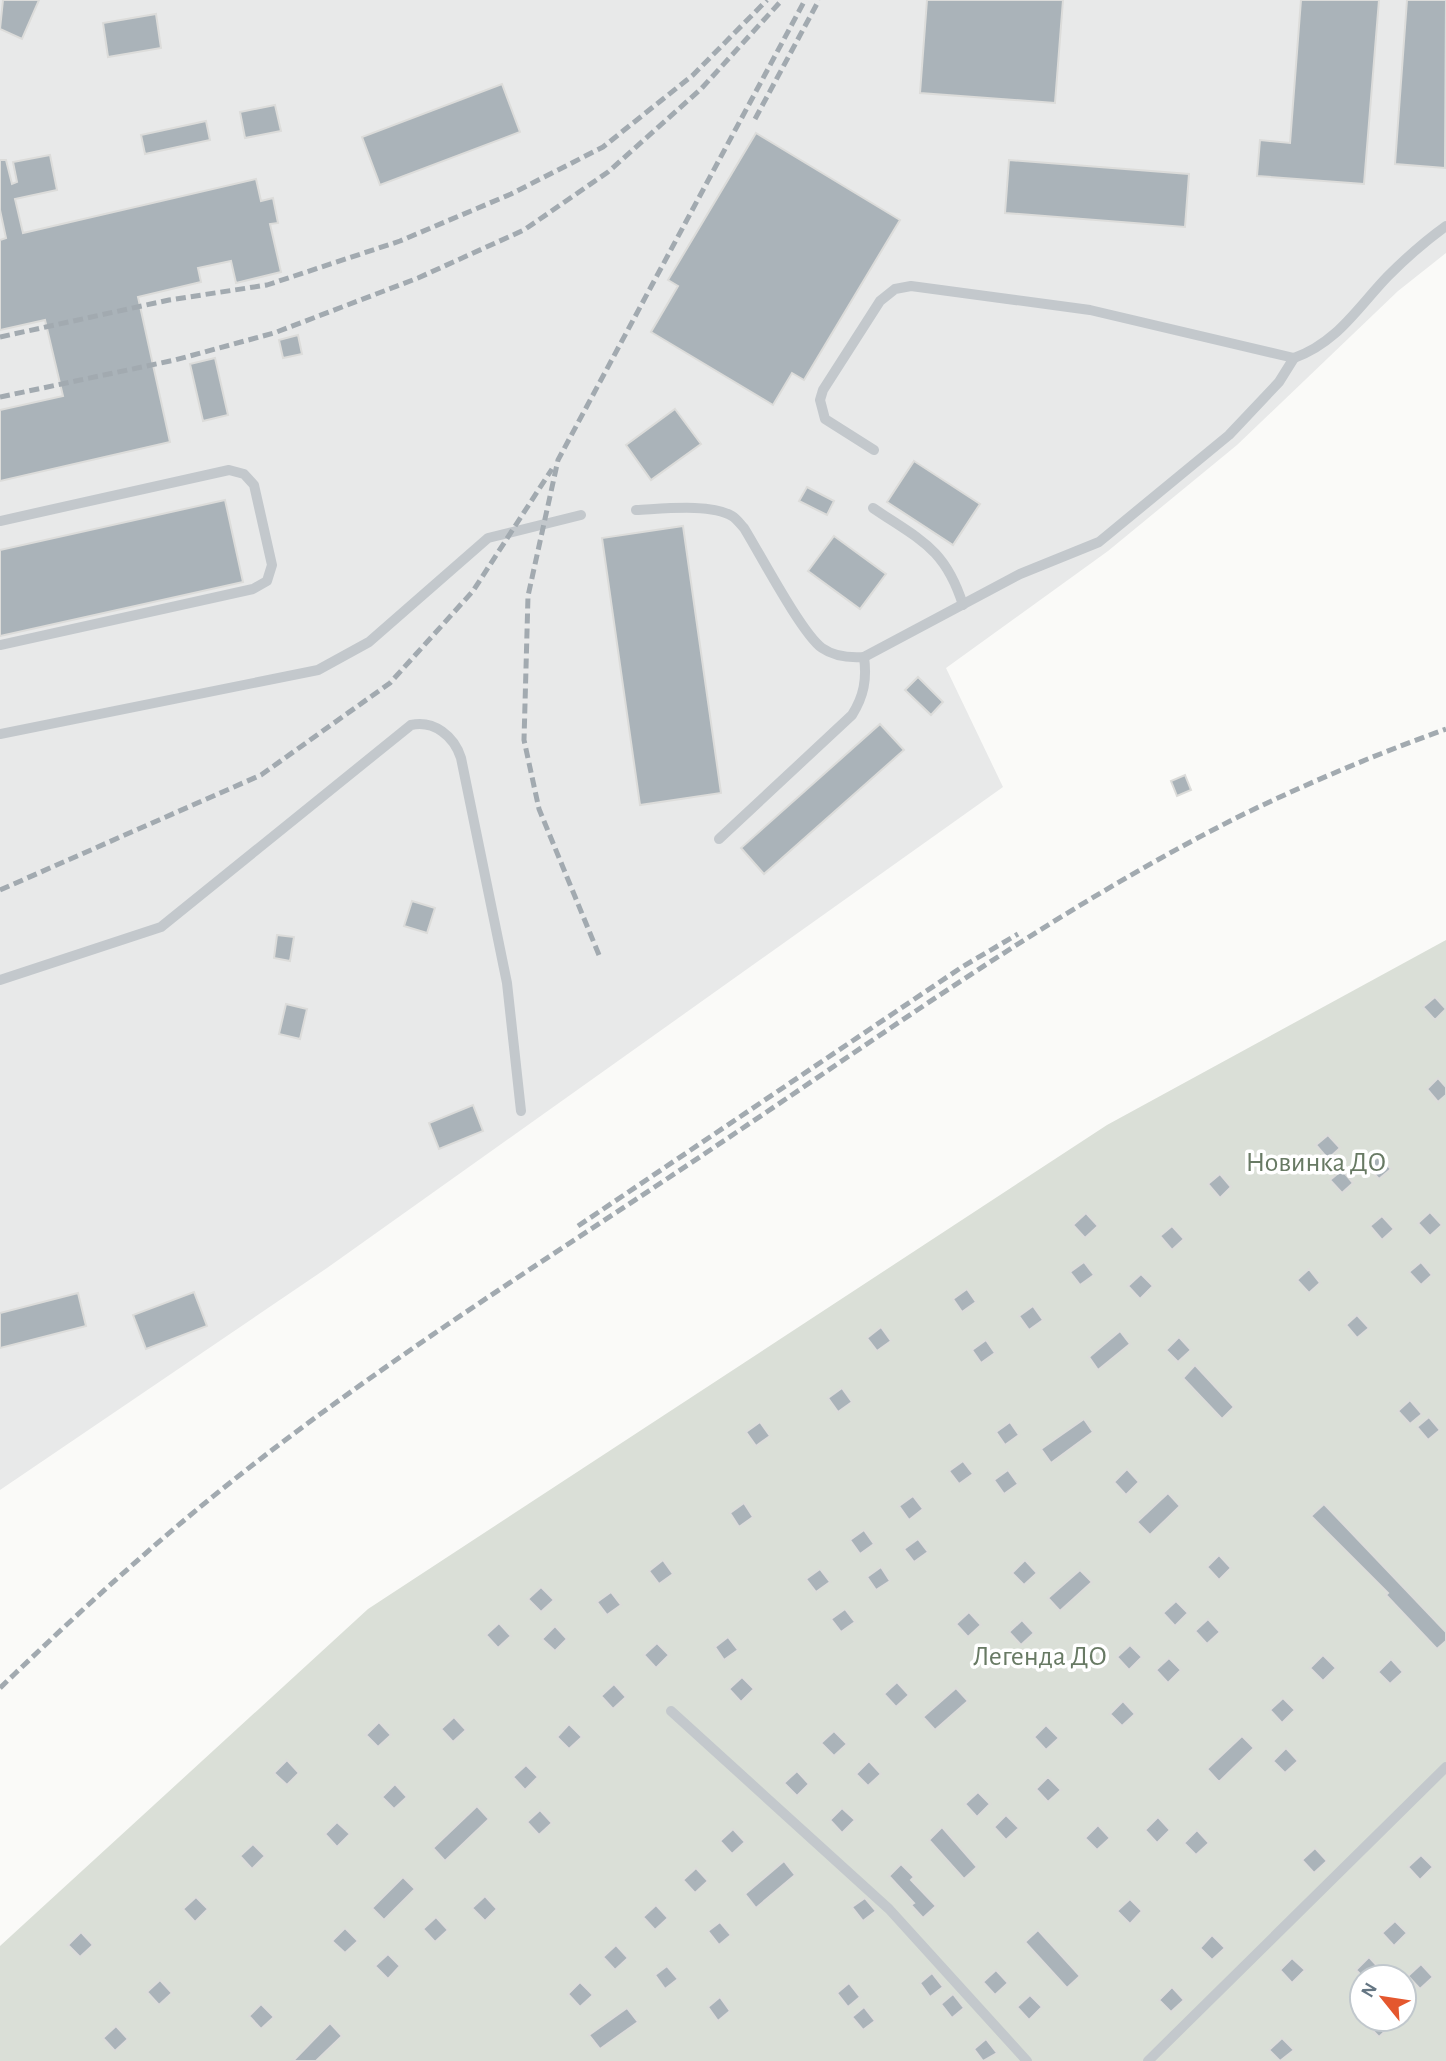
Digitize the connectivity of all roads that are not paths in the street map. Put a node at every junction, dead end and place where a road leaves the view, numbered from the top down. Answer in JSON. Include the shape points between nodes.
{"nodes":[{"id":1,"x":1446,"y":226,"type":"edge"},
{"id":2,"x":1294,"y":358,"type":"junction"},
{"id":3,"x":874,"y":450,"type":"dead end"},
{"id":4,"x":873,"y":508,"type":"dead end"},
{"id":5,"x":636,"y":510,"type":"dead end"},
{"id":6,"x":581,"y":514,"type":"dead end"},
{"id":7,"x":0,"y":521,"type":"edge"},
{"id":8,"x":963,"y":605,"type":"junction"},
{"id":9,"x":0,"y":645,"type":"edge"},
{"id":10,"x":864,"y":657,"type":"junction"},
{"id":11,"x":0,"y":734,"type":"edge"},
{"id":12,"x":719,"y":839,"type":"dead end"},
{"id":13,"x":0,"y":980,"type":"edge"},
{"id":14,"x":521,"y":1111,"type":"dead end"},
{"id":15,"x":671,"y":1711,"type":"dead end"},
{"id":16,"x":1446,"y":1767,"type":"edge"},
{"id":17,"x":1027,"y":2061,"type":"edge"},
{"id":18,"x":1148,"y":2061,"type":"edge"}],
"edges":[{"from":1,"to":2,"type":"lane","via":[[1387,278],[1325,343]]},
{"from":2,"to":3,"type":"lane","via":[[1090,310],[911,286],[895,289],[880,301],[820,400],[825,419]]},
{"from":2,"to":8,"type":"lane","via":[[1279,382],[1230,435],[1099,542],[1020,574]]},
{"from":4,"to":8,"type":"lane","via":[[944,560]]},
{"from":5,"to":10,"type":"lane","via":[[679,508],[732,516],[813,640],[834,654]]},
{"from":6,"to":11,"type":"lane","via":[[488,538],[369,642],[318,670]]},
{"from":7,"to":9,"type":"lane","via":[[229,470],[244,474],[254,485],[272,565],[267,581],[253,589]]},
{"from":8,"to":10,"type":"lane"},
{"from":10,"to":12,"type":"lane","via":[[864,690],[852,715]]},
{"from":13,"to":14,"type":"lane","via":[[162,927],[411,725],[433,725],[451,739],[461,758],[507,984]]},
{"from":15,"to":17,"type":"lane","via":[[889,1909]]},
{"from":16,"to":18,"type":"lane"}]}
